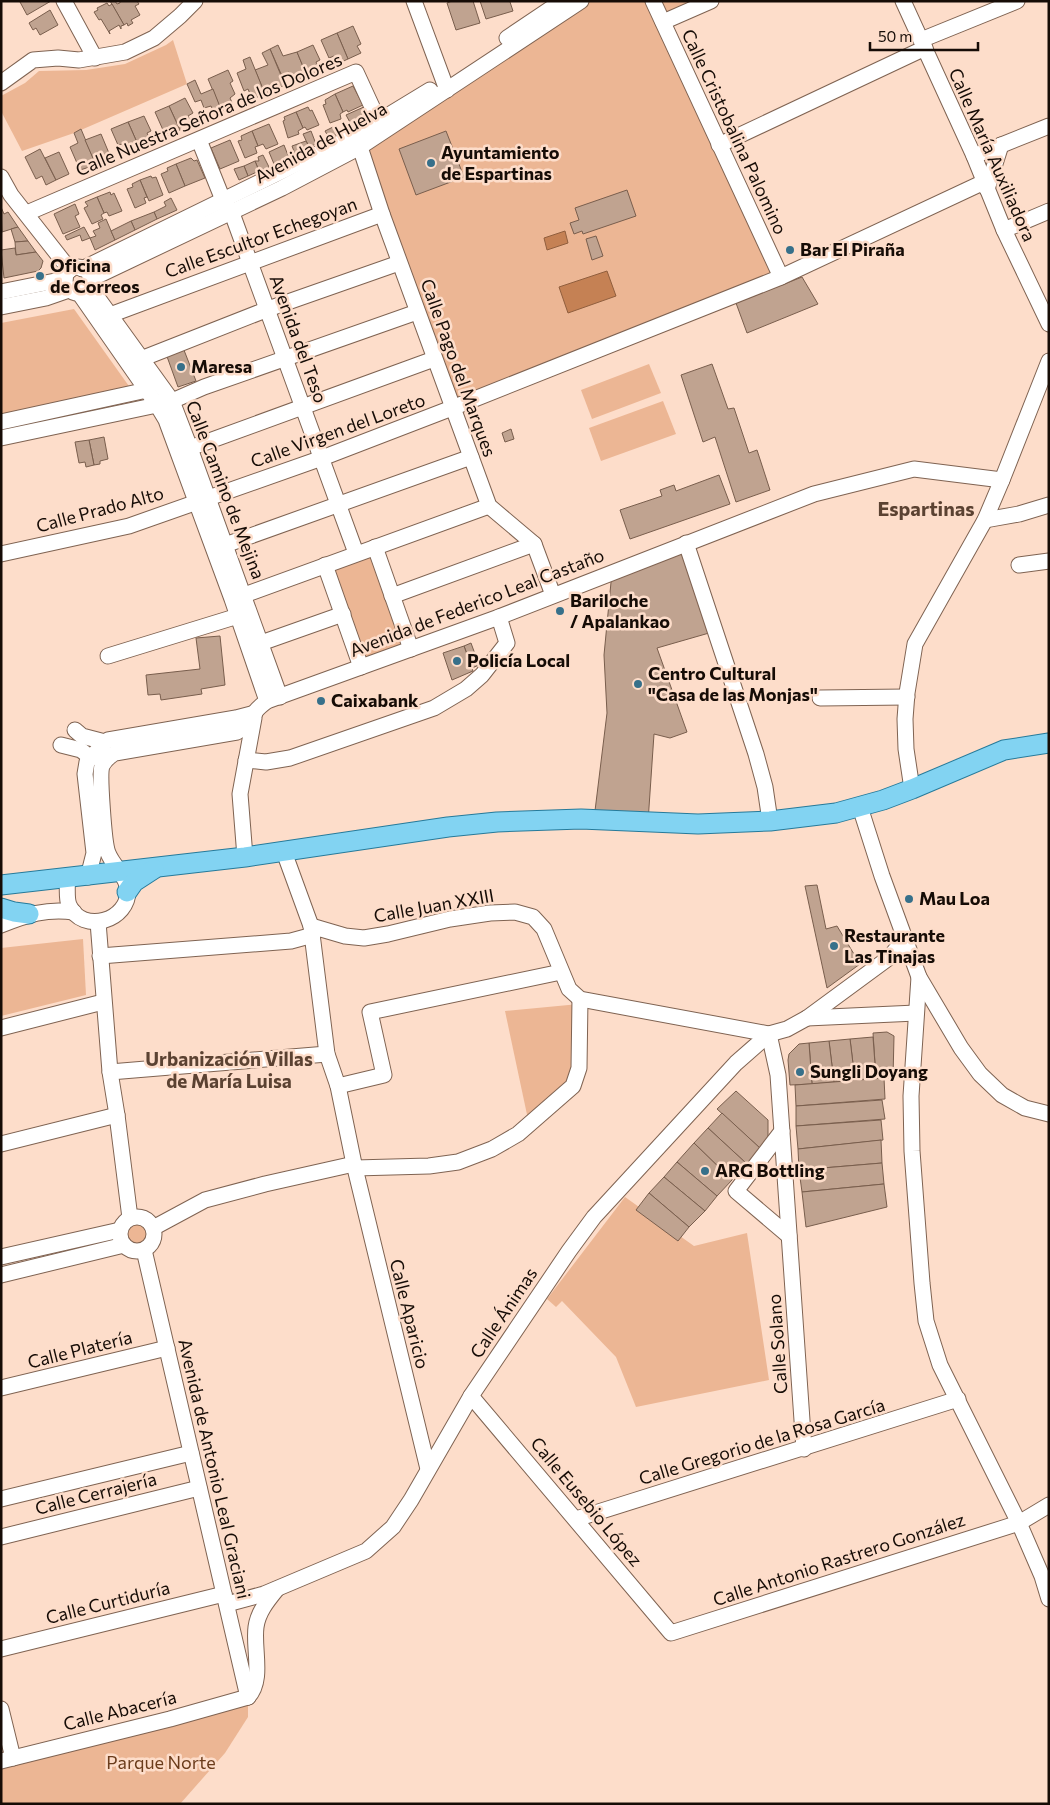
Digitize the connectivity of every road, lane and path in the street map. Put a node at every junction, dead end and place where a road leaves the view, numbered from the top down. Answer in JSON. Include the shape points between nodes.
{"nodes":[{"id":1,"x":64,"y":1,"type":"edge"},
{"id":2,"x":195,"y":1,"type":"edge"},
{"id":3,"x":414,"y":1,"type":"edge"},
{"id":4,"x":562,"y":1,"type":"edge"},
{"id":5,"x":581,"y":1,"type":"edge"},
{"id":6,"x":653,"y":1,"type":"edge"},
{"id":7,"x":711,"y":1,"type":"edge"},
{"id":8,"x":903,"y":1,"type":"edge"},
{"id":9,"x":1017,"y":1,"type":"edge"},
{"id":10,"x":663,"y":22,"type":"junction"},
{"id":11,"x":923,"y":44,"type":"junction"},
{"id":12,"x":95,"y":58,"type":"junction"},
{"id":13,"x":1,"y":83,"type":"edge"},
{"id":14,"x":445,"y":86,"type":"junction"},
{"id":15,"x":379,"y":122,"type":"junction"},
{"id":16,"x":1049,"y":126,"type":"edge"},
{"id":17,"x":199,"y":140,"type":"junction"},
{"id":18,"x":358,"y":141,"type":"junction"},
{"id":19,"x":718,"y":145,"type":"junction"},
{"id":20,"x":1001,"y":145,"type":"junction"},
{"id":21,"x":974,"y":156,"type":"junction"},
{"id":22,"x":1,"y":177,"type":"edge"},
{"id":23,"x":986,"y":186,"type":"junction"},
{"id":24,"x":6,"y":196,"type":"edge"},
{"id":25,"x":227,"y":206,"type":"junction"},
{"id":26,"x":1049,"y":211,"type":"edge"},
{"id":27,"x":27,"y":213,"type":"junction"},
{"id":28,"x":382,"y":214,"type":"junction"},
{"id":29,"x":1004,"y":230,"type":"junction"},
{"id":30,"x":250,"y":262,"type":"junction"},
{"id":31,"x":399,"y":263,"type":"junction"},
{"id":32,"x":781,"y":277,"type":"junction"},
{"id":33,"x":78,"y":281,"type":"junction"},
{"id":34,"x":1,"y":292,"type":"edge"},
{"id":35,"x":1,"y":307,"type":"edge"},
{"id":36,"x":268,"y":309,"type":"junction"},
{"id":37,"x":417,"y":312,"type":"junction"},
{"id":38,"x":104,"y":318,"type":"junction"},
{"id":39,"x":1049,"y":324,"type":"edge"},
{"id":40,"x":286,"y":358,"type":"junction"},
{"id":41,"x":142,"y":359,"type":"junction"},
{"id":42,"x":434,"y":359,"type":"junction"},
{"id":43,"x":1049,"y":361,"type":"edge"},
{"id":44,"x":147,"y":390,"type":"junction"},
{"id":45,"x":164,"y":403,"type":"junction"},
{"id":46,"x":304,"y":407,"type":"junction"},
{"id":47,"x":452,"y":408,"type":"junction"},
{"id":48,"x":1,"y":422,"type":"edge"},
{"id":49,"x":1,"y":438,"type":"edge"},
{"id":50,"x":190,"y":448,"type":"junction"},
{"id":51,"x":471,"y":457,"type":"junction"},
{"id":52,"x":322,"y":458,"type":"junction"},
{"id":53,"x":1002,"y":480,"type":"junction"},
{"id":54,"x":202,"y":500,"type":"junction"},
{"id":55,"x":339,"y":504,"type":"junction"},
{"id":56,"x":1049,"y":505,"type":"edge"},
{"id":57,"x":489,"y":506,"type":"junction"},
{"id":58,"x":985,"y":520,"type":"junction"},
{"id":59,"x":686,"y":543,"type":"junction"},
{"id":60,"x":534,"y":544,"type":"junction"},
{"id":61,"x":225,"y":545,"type":"junction"},
{"id":62,"x":375,"y":547,"type":"junction"},
{"id":63,"x":356,"y":553,"type":"junction"},
{"id":64,"x":1,"y":554,"type":"edge"},
{"id":65,"x":1049,"y":561,"type":"edge"},
{"id":66,"x":326,"y":565,"type":"junction"},
{"id":67,"x":1019,"y":565,"type":"dead end"},
{"id":68,"x":553,"y":595,"type":"junction"},
{"id":69,"x":392,"y":596,"type":"junction"},
{"id":70,"x":238,"y":597,"type":"junction"},
{"id":71,"x":343,"y":614,"type":"junction"},
{"id":72,"x":238,"y":616,"type":"junction"},
{"id":73,"x":499,"y":617,"type":"junction"},
{"id":74,"x":261,"y":644,"type":"junction"},
{"id":75,"x":410,"y":649,"type":"junction"},
{"id":76,"x":108,"y":656,"type":"dead end"},
{"id":77,"x":361,"y":667,"type":"junction"},
{"id":78,"x":907,"y":697,"type":"junction"},
{"id":79,"x":820,"y":698,"type":"dead end"},
{"id":80,"x":274,"y":699,"type":"junction"},
{"id":81,"x":255,"y":713,"type":"junction"},
{"id":82,"x":75,"y":730,"type":"dead end"},
{"id":83,"x":1049,"y":742,"type":"edge"},
{"id":84,"x":61,"y":745,"type":"dead end"},
{"id":85,"x":99,"y":753,"type":"junction"},
{"id":86,"x":246,"y":760,"type":"junction"},
{"id":87,"x":912,"y":789,"type":"junction"},
{"id":88,"x":860,"y":807,"type":"junction"},
{"id":89,"x":770,"y":821,"type":"junction"},
{"id":90,"x":284,"y":852,"type":"junction"},
{"id":91,"x":244,"y":858,"type":"junction"},
{"id":92,"x":158,"y":867,"type":"junction"},
{"id":93,"x":120,"y":872,"type":"junction"},
{"id":94,"x":88,"y":877,"type":"junction"},
{"id":95,"x":67,"y":879,"type":"junction"},
{"id":96,"x":1,"y":885,"type":"edge"},
{"id":97,"x":128,"y":892,"type":"junction"},
{"id":98,"x":1,"y":908,"type":"edge"},
{"id":99,"x":74,"y":912,"type":"junction"},
{"id":100,"x":29,"y":914,"type":"junction"},
{"id":101,"x":98,"y":922,"type":"junction"},
{"id":102,"x":1,"y":925,"type":"edge"},
{"id":103,"x":312,"y":930,"type":"junction"},
{"id":104,"x":905,"y":938,"type":"junction"},
{"id":105,"x":100,"y":956,"type":"junction"},
{"id":106,"x":560,"y":972,"type":"junction"},
{"id":107,"x":919,"y":977,"type":"junction"},
{"id":108,"x":580,"y":999,"type":"junction"},
{"id":109,"x":103,"y":1002,"type":"junction"},
{"id":110,"x":916,"y":1013,"type":"junction"},
{"id":111,"x":807,"y":1018,"type":"junction"},
{"id":112,"x":1,"y":1028,"type":"edge"},
{"id":113,"x":769,"y":1034,"type":"junction"},
{"id":114,"x":327,"y":1054,"type":"junction"},
{"id":115,"x":110,"y":1072,"type":"junction"},
{"id":116,"x":338,"y":1086,"type":"junction"},
{"id":117,"x":1049,"y":1114,"type":"edge"},
{"id":118,"x":117,"y":1115,"type":"junction"},
{"id":119,"x":782,"y":1131,"type":"junction"},
{"id":120,"x":1,"y":1144,"type":"edge"},
{"id":121,"x":354,"y":1166,"type":"junction"},
{"id":122,"x":125,"y":1224,"type":"junction"},
{"id":123,"x":153,"y":1228,"type":"junction"},
{"id":124,"x":789,"y":1236,"type":"junction"},
{"id":125,"x":124,"y":1246,"type":"junction"},
{"id":126,"x":144,"y":1250,"type":"junction"},
{"id":127,"x":1,"y":1257,"type":"edge"},
{"id":128,"x":1,"y":1275,"type":"edge"},
{"id":129,"x":167,"y":1348,"type":"junction"},
{"id":130,"x":1,"y":1388,"type":"edge"},
{"id":131,"x":471,"y":1396,"type":"junction"},
{"id":132,"x":958,"y":1399,"type":"junction"},
{"id":133,"x":804,"y":1449,"type":"junction"},
{"id":134,"x":191,"y":1453,"type":"junction"},
{"id":135,"x":428,"y":1469,"type":"junction"},
{"id":136,"x":199,"y":1488,"type":"junction"},
{"id":137,"x":1,"y":1499,"type":"edge"},
{"id":138,"x":1049,"y":1505,"type":"edge"},
{"id":139,"x":576,"y":1519,"type":"junction"},
{"id":140,"x":1019,"y":1523,"type":"junction"},
{"id":141,"x":1,"y":1537,"type":"edge"},
{"id":142,"x":278,"y":1588,"type":"junction"},
{"id":143,"x":225,"y":1599,"type":"junction"},
{"id":144,"x":1049,"y":1599,"type":"edge"},
{"id":145,"x":231,"y":1624,"type":"junction"},
{"id":146,"x":256,"y":1626,"type":"junction"},
{"id":147,"x":671,"y":1633,"type":"joint"},
{"id":148,"x":1,"y":1649,"type":"edge"},
{"id":149,"x":248,"y":1697,"type":"junction"},
{"id":150,"x":1,"y":1709,"type":"edge"},
{"id":151,"x":7,"y":1759,"type":"edge"}],
"edges":[{"from":1,"to":12,"type":"street"},
{"from":2,"to":12,"type":"street","via":[[154,38],[125,52]]},
{"from":3,"to":14,"type":"street"},
{"from":4,"to":14,"type":"street","name":"Avenida de Huelva"},
{"from":5,"to":14,"type":"street","name":"Avenida de Huelva"},
{"from":6,"to":10,"type":"street","name":"Calle Cristobalina Palomino"},
{"from":7,"to":10,"type":"street"},
{"from":8,"to":11,"type":"street","name":"Calle María Auxiliadora"},
{"from":9,"to":11,"type":"street"},
{"from":10,"to":19,"type":"street","name":"Calle Cristobalina Palomino"},
{"from":11,"to":19,"type":"street"},
{"from":11,"to":21,"type":"street","name":"Calle María Auxiliadora"},
{"from":12,"to":13,"type":"street","via":[[34,60]]},
{"from":14,"to":15,"type":"street","name":"Avenida de Huelva"},
{"from":14,"to":18,"type":"street","name":"Avenida de Huelva"},
{"from":15,"to":17,"type":"street","name":"Calle Nuestra Señora de los Dolores","via":[[356,72]]},
{"from":15,"to":18,"type":"street","name":"Avenida de Huelva"},
{"from":16,"to":20,"type":"street"},
{"from":17,"to":25,"type":"street","name":"Avenida del Teso"},
{"from":17,"to":27,"type":"street","name":"Calle Nuestra Señora de los Dolores"},
{"from":18,"to":25,"type":"street","name":"Avenida de Huelva"},
{"from":18,"to":28,"type":"street","name":"Calle Pago del Marques"},
{"from":19,"to":32,"type":"street","name":"Calle Cristobalina Palomino"},
{"from":20,"to":21,"type":"street"},
{"from":20,"to":23,"type":"street"},
{"from":21,"to":23,"type":"street","name":"Calle María Auxiliadora"},
{"from":22,"to":24,"type":"street","name":"Calle Camino de Mejina"},
{"from":23,"to":29,"type":"street","name":"Calle María Auxiliadora"},
{"from":23,"to":32,"type":"street","name":"Calle Virgen del Loreto"},
{"from":24,"to":27,"type":"street","name":"Calle Camino de Mejina"},
{"from":25,"to":30,"type":"street","name":"Avenida del Teso"},
{"from":25,"to":33,"type":"street","name":"Avenida de Huelva"},
{"from":26,"to":29,"type":"street"},
{"from":27,"to":33,"type":"street","name":"Calle Camino de Mejina"},
{"from":28,"to":30,"type":"street","name":"Calle Escultor Echegoyan"},
{"from":28,"to":31,"type":"street","name":"Calle Pago del Marques"},
{"from":29,"to":39,"type":"street","name":"Calle María Auxiliadora"},
{"from":30,"to":36,"type":"street","name":"Avenida del Teso"},
{"from":30,"to":38,"type":"street","name":"Calle Escultor Echegoyan"},
{"from":31,"to":36,"type":"street"},
{"from":31,"to":37,"type":"street","name":"Calle Pago del Marques"},
{"from":32,"to":47,"type":"street","name":"Calle Virgen del Loreto"},
{"from":33,"to":34,"type":"street"},
{"from":33,"to":35,"type":"street","via":[[46,298]]},
{"from":33,"to":38,"type":"street","name":"Calle Camino de Mejina"},
{"from":36,"to":40,"type":"street","name":"Avenida del Teso"},
{"from":36,"to":41,"type":"street"},
{"from":37,"to":40,"type":"street"},
{"from":37,"to":42,"type":"street","name":"Calle Pago del Marques"},
{"from":38,"to":41,"type":"street","name":"Calle Camino de Mejina"},
{"from":38,"to":44,"type":"street","name":"Calle Camino de Mejina"},
{"from":40,"to":45,"type":"street"},
{"from":40,"to":46,"type":"street","name":"Avenida del Teso"},
{"from":41,"to":45,"type":"street","name":"Calle Camino de Mejina"},
{"from":42,"to":46,"type":"street"},
{"from":42,"to":47,"type":"street","name":"Calle Pago del Marques"},
{"from":43,"to":53,"type":"street"},
{"from":44,"to":45,"type":"street","name":"Calle Camino de Mejina"},
{"from":44,"to":48,"type":"street"},
{"from":45,"to":49,"type":"street"},
{"from":45,"to":50,"type":"street","name":"Calle Camino de Mejina"},
{"from":45,"to":54,"type":"street","name":"Calle Camino de Mejina","via":[[174,440]]},
{"from":46,"to":50,"type":"street"},
{"from":46,"to":52,"type":"street","name":"Avenida del Teso"},
{"from":47,"to":51,"type":"street","name":"Calle Pago del Marques"},
{"from":47,"to":52,"type":"street","name":"Calle Virgen del Loreto"},
{"from":50,"to":54,"type":"street","name":"Calle Camino de Mejina"},
{"from":51,"to":55,"type":"street"},
{"from":51,"to":57,"type":"street","name":"Calle Pago del Marques"},
{"from":52,"to":54,"type":"street","name":"Calle Virgen del Loreto"},
{"from":52,"to":55,"type":"street","name":"Avenida del Teso"},
{"from":53,"to":58,"type":"street"},
{"from":53,"to":59,"type":"street","name":"Avenida de Federico Leal Castaño","via":[[914,469],[814,494]]},
{"from":54,"to":61,"type":"street","name":"Calle Camino de Mejina"},
{"from":54,"to":64,"type":"street","name":"Calle Prado Alto","via":[[130,526]]},
{"from":54,"to":70,"type":"street","name":"Calle Camino de Mejina"},
{"from":55,"to":61,"type":"street"},
{"from":55,"to":63,"type":"street","name":"Avenida del Teso"},
{"from":56,"to":58,"type":"street"},
{"from":57,"to":60,"type":"street","name":"Calle Pago del Marques"},
{"from":57,"to":62,"type":"street"},
{"from":58,"to":78,"type":"street","via":[[915,644]]},
{"from":59,"to":68,"type":"street","name":"Avenida de Federico Leal Castaño"},
{"from":59,"to":89,"type":"street","via":[[756,754]]},
{"from":60,"to":68,"type":"street","name":"Calle Pago del Marques"},
{"from":60,"to":69,"type":"street"},
{"from":61,"to":70,"type":"street","name":"Calle Camino de Mejina"},
{"from":62,"to":63,"type":"street"},
{"from":62,"to":69,"type":"street"},
{"from":63,"to":66,"type":"street"},
{"from":65,"to":67,"type":"street"},
{"from":66,"to":70,"type":"street"},
{"from":66,"to":71,"type":"street"},
{"from":68,"to":73,"type":"street","name":"Avenida de Federico Leal Castaño"},
{"from":69,"to":75,"type":"street"},
{"from":70,"to":72,"type":"street","name":"Calle Camino de Mejina"},
{"from":70,"to":74,"type":"street","name":"Calle Camino de Mejina"},
{"from":71,"to":74,"type":"street"},
{"from":71,"to":77,"type":"street"},
{"from":72,"to":76,"type":"street"},
{"from":72,"to":80,"type":"street","name":"Calle Camino de Mejina"},
{"from":73,"to":75,"type":"street","name":"Avenida de Federico Leal Castaño"},
{"from":73,"to":86,"type":"street","via":[[507,643],[482,675],[466,689],[426,711],[290,758],[266,762]]},
{"from":74,"to":80,"type":"street","name":"Calle Camino de Mejina"},
{"from":75,"to":77,"type":"street","name":"Avenida de Federico Leal Castaño"},
{"from":77,"to":80,"type":"street","name":"Avenida de Federico Leal Castaño"},
{"from":78,"to":79,"type":"street"},
{"from":78,"to":87,"type":"street","via":[[906,749]]},
{"from":80,"to":81,"type":"street"},
{"from":81,"to":85,"type":"street","via":[[244,729],[237,732],[116,753]]},
{"from":81,"to":86,"type":"street"},
{"from":82,"to":85,"type":"street"},
{"from":83,"to":87,"type":"main road","via":[[1004,750]]},
{"from":84,"to":85,"type":"street"},
{"from":85,"to":93,"type":"street","via":[[108,852]]},
{"from":85,"to":94,"type":"street","via":[[87,762],[85,774],[94,853]]},
{"from":86,"to":91,"type":"street","via":[[240,794]]},
{"from":87,"to":88,"type":"main road"},
{"from":88,"to":89,"type":"main road"},
{"from":88,"to":104,"type":"street"},
{"from":89,"to":90,"type":"main road","via":[[698,824],[580,819],[497,822]]},
{"from":90,"to":91,"type":"main road"},
{"from":90,"to":103,"type":"street"},
{"from":91,"to":92,"type":"main road"},
{"from":92,"to":93,"type":"main road"},
{"from":92,"to":97,"type":"main road","via":[[134,882]]},
{"from":93,"to":94,"type":"main road"},
{"from":93,"to":97,"type":"street"},
{"from":94,"to":95,"type":"main road"},
{"from":95,"to":96,"type":"main road"},
{"from":95,"to":99,"type":"street","via":[[69,904]]},
{"from":97,"to":101,"type":"street","via":[[123,908],[116,916]]},
{"from":98,"to":100,"type":"main road"},
{"from":99,"to":100,"type":"street","via":[[56,909]]},
{"from":99,"to":101,"type":"street","via":[[89,921]]},
{"from":100,"to":102,"type":"street"},
{"from":101,"to":105,"type":"street"},
{"from":103,"to":105,"type":"street","via":[[291,941]]},
{"from":103,"to":106,"type":"street","name":"Calle Juan XXIII","via":[[364,938],[450,918],[515,912],[533,917],[544,929]]},
{"from":103,"to":114,"type":"street","name":"Calle Aparicio"},
{"from":104,"to":107,"type":"street"},
{"from":104,"to":111,"type":"street","name":"Calle Ánimas","via":[[890,957]]},
{"from":105,"to":109,"type":"street"},
{"from":106,"to":108,"type":"street","name":"Calle Juan XXIII","via":[[569,990]]},
{"from":106,"to":116,"type":"street","via":[[370,1012],[384,1075]]},
{"from":107,"to":110,"type":"street"},
{"from":107,"to":117,"type":"street","via":[[980,1074],[1002,1095],[1025,1108]]},
{"from":108,"to":113,"type":"street"},
{"from":108,"to":121,"type":"street","via":[[579,1068],[573,1086],[518,1134],[492,1149],[458,1162],[429,1166]]},
{"from":109,"to":112,"type":"street"},
{"from":109,"to":115,"type":"street"},
{"from":110,"to":111,"type":"street","name":"Calle Ánimas"},
{"from":110,"to":132,"type":"street","via":[[911,1096],[912,1151],[926,1321],[940,1365]]},
{"from":111,"to":113,"type":"street","name":"Calle Ánimas","via":[[788,1029]]},
{"from":113,"to":119,"type":"street","name":"Calle Solano","via":[[778,1075]]},
{"from":113,"to":131,"type":"street","name":"Calle Ánimas","via":[[736,1063],[594,1218]]},
{"from":114,"to":115,"type":"street"},
{"from":114,"to":116,"type":"street","name":"Calle Aparicio"},
{"from":115,"to":118,"type":"street"},
{"from":116,"to":121,"type":"street","name":"Calle Aparicio"},
{"from":118,"to":120,"type":"street"},
{"from":118,"to":122,"type":"street"},
{"from":119,"to":124,"type":"street","name":"Calle Solano"},
{"from":119,"to":124,"type":"street","via":[[736,1191]]},
{"from":121,"to":123,"type":"street","via":[[205,1200]]},
{"from":121,"to":135,"type":"street","name":"Calle Aparicio"},
{"from":122,"to":123,"type":"street","via":[[144,1218]]},
{"from":122,"to":125,"type":"street","via":[[120,1239]]},
{"from":122,"to":127,"type":"street"},
{"from":123,"to":126,"type":"street","via":[[153,1239]]},
{"from":124,"to":133,"type":"street","name":"Calle Solano"},
{"from":125,"to":126,"type":"street","via":[[134,1251]]},
{"from":125,"to":128,"type":"street"},
{"from":126,"to":129,"type":"street","name":"Avenida de Antonio Leal Graciani"},
{"from":129,"to":130,"type":"street","name":"Calle Platería"},
{"from":129,"to":134,"type":"street","name":"Avenida de Antonio Leal Graciani"},
{"from":131,"to":135,"type":"street","name":"Calle Ánimas"},
{"from":131,"to":139,"type":"street","name":"Calle Eusebio López"},
{"from":132,"to":133,"type":"street","name":"Calle Gregorio de la Rosa García"},
{"from":132,"to":140,"type":"street"},
{"from":133,"to":139,"type":"street","name":"Calle Gregorio de la Rosa García"},
{"from":134,"to":136,"type":"street","name":"Avenida de Antonio Leal Graciani"},
{"from":134,"to":137,"type":"street","name":"Calle Cerrajería"},
{"from":135,"to":142,"type":"street","name":"Calle Ánimas","via":[[393,1527],[366,1551]]},
{"from":136,"to":141,"type":"street","name":"Calle Cerrajería"},
{"from":136,"to":143,"type":"street","name":"Avenida de Antonio Leal Graciani"},
{"from":138,"to":140,"type":"street","name":"Calle Antonio Rastrero González"},
{"from":139,"to":147,"type":"street","name":"Calle Eusebio López"},
{"from":140,"to":144,"type":"street"},
{"from":140,"to":147,"type":"street","name":"Calle Antonio Rastrero González"},
{"from":142,"to":143,"type":"street","name":"Calle Ánimas","via":[[264,1594]]},
{"from":142,"to":146,"type":"street","via":[[265,1604]]},
{"from":143,"to":145,"type":"street","name":"Avenida de Antonio Leal Graciani"},
{"from":143,"to":148,"type":"street","name":"Calle Curtiduría"},
{"from":145,"to":146,"type":"street"},
{"from":145,"to":149,"type":"street","name":"Avenida de Antonio Leal Graciani"},
{"from":146,"to":149,"type":"street","via":[[256,1676],[254,1691]]},
{"from":149,"to":151,"type":"street","name":"Calle Abacería"},
{"from":150,"to":151,"type":"street"}]}
